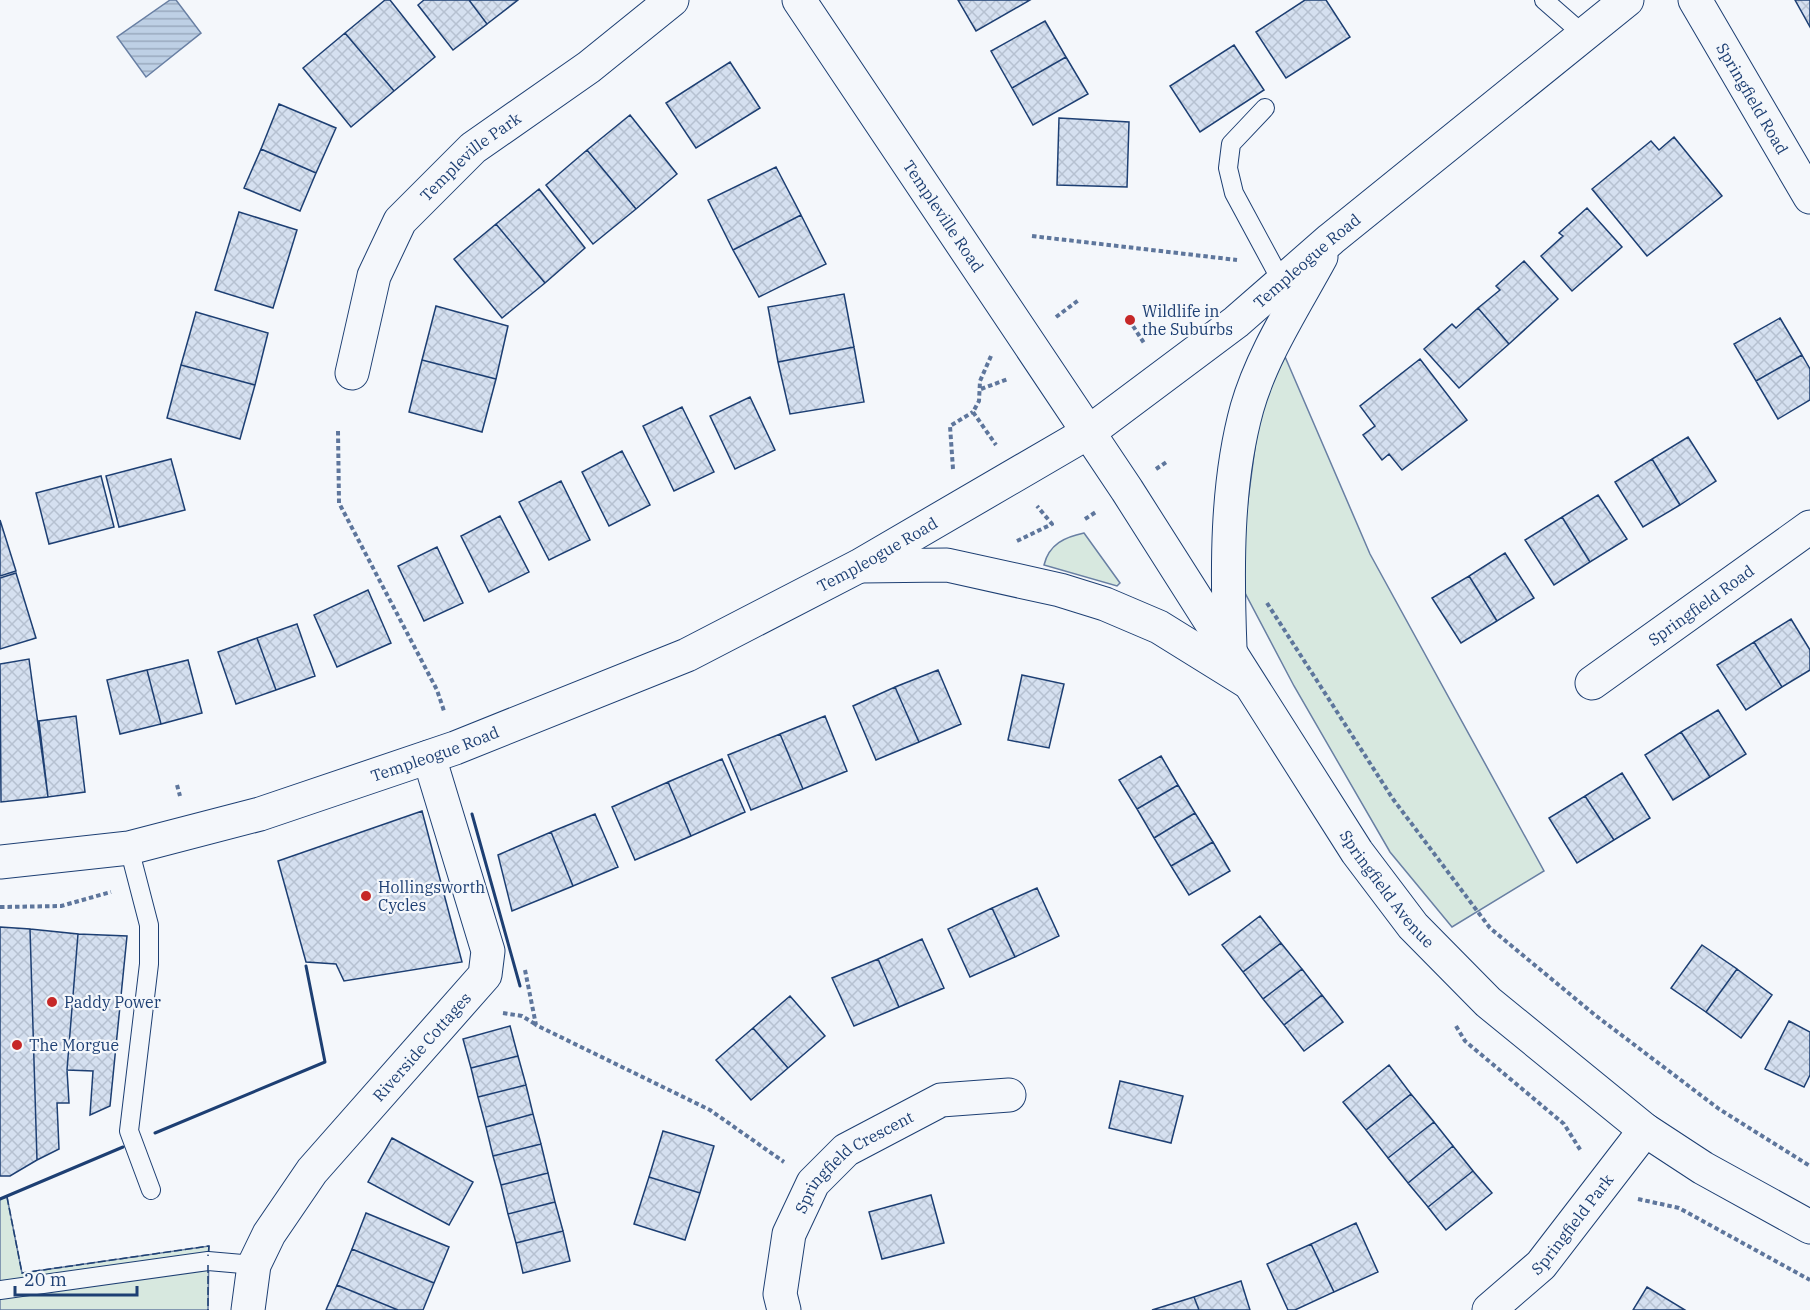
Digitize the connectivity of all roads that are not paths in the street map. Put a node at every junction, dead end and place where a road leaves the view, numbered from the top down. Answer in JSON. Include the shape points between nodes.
{"nodes":[{"id":1,"x":672,"y":0,"type":"edge"},
{"id":2,"x":799,"y":0,"type":"edge"},
{"id":3,"x":1544,"y":0,"type":"edge"},
{"id":4,"x":1627,"y":0,"type":"edge"},
{"id":5,"x":1695,"y":0,"type":"edge"},
{"id":6,"x":1584,"y":35,"type":"junction"},
{"id":7,"x":1265,"y":108,"type":"dead end"},
{"id":8,"x":1810,"y":197,"type":"edge"},
{"id":9,"x":1331,"y":239,"type":"junction"},
{"id":10,"x":1282,"y":282,"type":"junction"},
{"id":11,"x":352,"y":373,"type":"dead end"},
{"id":12,"x":1089,"y":432,"type":"junction"},
{"id":13,"x":1810,"y":527,"type":"edge"},
{"id":14,"x":859,"y":566,"type":"junction"},
{"id":15,"x":1230,"y":650,"type":"junction"},
{"id":16,"x":1592,"y":683,"type":"dead end"},
{"id":17,"x":1250,"y":684,"type":"junction"},
{"id":18,"x":429,"y":757,"type":"junction"},
{"id":19,"x":129,"y":848,"type":"junction"},
{"id":20,"x":0,"y":862,"type":"edge"},
{"id":21,"x":1009,"y":1095,"type":"dead end"},
{"id":22,"x":1645,"y":1130,"type":"junction"},
{"id":23,"x":151,"y":1190,"type":"dead end"},
{"id":24,"x":1810,"y":1227,"type":"edge"},
{"id":25,"x":254,"y":1265,"type":"junction"},
{"id":26,"x":0,"y":1290,"type":"edge"},
{"id":27,"x":248,"y":1310,"type":"edge"},
{"id":28,"x":784,"y":1310,"type":"edge"},
{"id":29,"x":1489,"y":1310,"type":"edge"}],
"edges":[{"from":1,"to":11,"type":"main road","name":"Templeville Park","via":[[589,67],[473,148],[400,221],[374,276]]},
{"from":2,"to":12,"type":"main road","name":"Templeville Road"},
{"from":3,"to":6,"type":"lane"},
{"from":4,"to":6,"type":"main road","name":"Templeogue Road"},
{"from":5,"to":8,"type":"main road","name":"Springfield Road"},
{"from":6,"to":9,"type":"main road","name":"Templeogue Road"},
{"from":7,"to":10,"type":"lane","via":[[1231,144],[1228,168],[1234,193]]},
{"from":9,"to":10,"type":"main road","name":"Templeogue Road"},
{"from":9,"to":15,"type":"main road","via":[[1264,365],[1248,407],[1239,446],[1227,570]]},
{"from":10,"to":12,"type":"main road","name":"Templeogue Road"},
{"from":12,"to":14,"type":"main road","name":"Templeogue Road"},
{"from":12,"to":15,"type":"main road","name":"Springfield Avenue"},
{"from":13,"to":16,"type":"main road","name":"Springfield Road"},
{"from":14,"to":17,"type":"main road","via":[[947,564],[1071,593],[1159,627]]},
{"from":14,"to":18,"type":"main road","name":"Templeogue Road","via":[[687,655]]},
{"from":15,"to":17,"type":"main road","name":"Springfield Avenue"},
{"from":17,"to":22,"type":"main road","name":"Springfield Avenue","via":[[1357,852],[1413,926],[1488,1002]]},
{"from":18,"to":19,"type":"main road","name":"Templeogue Road","via":[[260,814]]},
{"from":18,"to":25,"type":"main road","name":"Riverside Cottages","via":[[488,951],[485,975],[312,1171],[269,1234]]},
{"from":19,"to":20,"type":"main road","name":"Templeogue Road"},
{"from":19,"to":23,"type":"lane","via":[[149,925],[149,964],[129,1131]]},
{"from":21,"to":28,"type":"main road","name":"Springfield Crescent","via":[[941,1100],[846,1150],[813,1183],[789,1234],[780,1294]]},
{"from":22,"to":24,"type":"main road","name":"Springfield Avenue","via":[[1703,1168]]},
{"from":22,"to":29,"type":"main road","name":"Springfield Park","via":[[1541,1264]]},
{"from":25,"to":26,"type":"lane","via":[[208,1261]]},
{"from":25,"to":27,"type":"main road","name":"Riverside Cottages"}]}
